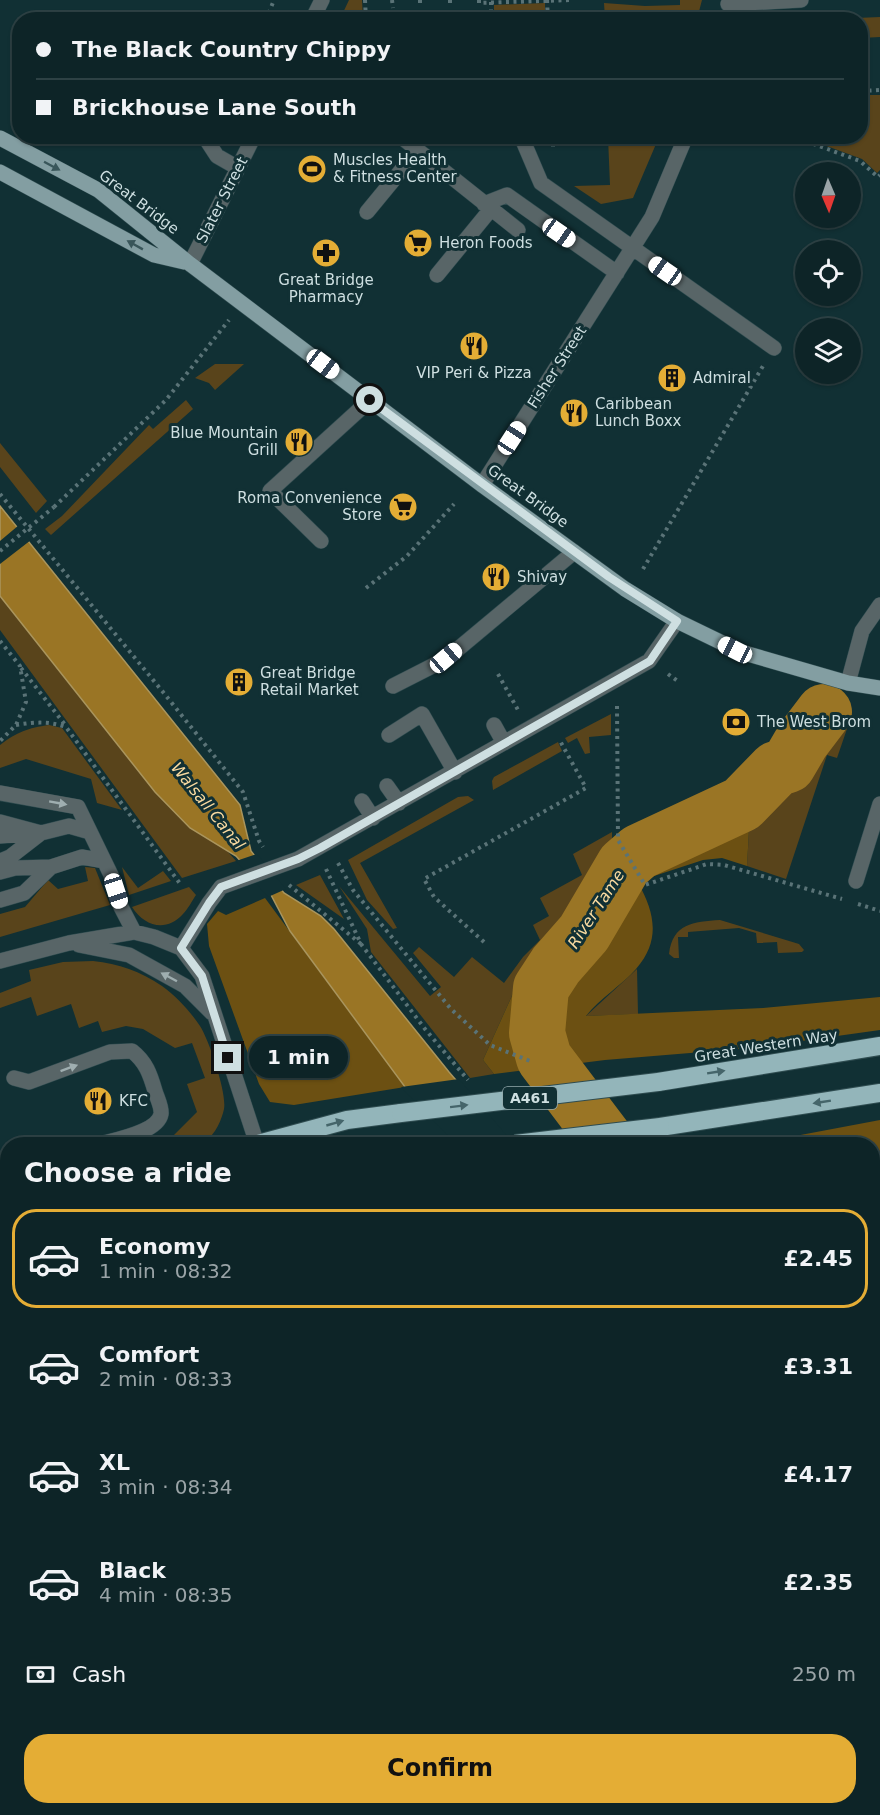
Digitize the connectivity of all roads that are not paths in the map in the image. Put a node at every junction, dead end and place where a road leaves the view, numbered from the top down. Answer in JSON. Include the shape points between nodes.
{"nodes":[{"id":1,"x":801,"y":0,"type":"edge"},
{"id":2,"x":729,"y":2,"type":"edge"},
{"id":3,"x":0,"y":138,"type":"edge"},
{"id":4,"x":209,"y":144,"type":"edge"},
{"id":5,"x":250,"y":144,"type":"edge"},
{"id":6,"x":410,"y":144,"type":"edge"},
{"id":7,"x":524,"y":144,"type":"edge"},
{"id":8,"x":683,"y":144,"type":"edge"},
{"id":9,"x":417,"y":150,"type":"junction"},
{"id":10,"x":238,"y":168,"type":"junction"},
{"id":11,"x":1,"y":169,"type":"edge"},
{"id":12,"x":488,"y":206,"type":"junction"},
{"id":13,"x":367,"y":212,"type":"dead end"},
{"id":14,"x":518,"y":230,"type":"dead end"},
{"id":15,"x":632,"y":249,"type":"junction"},
{"id":16,"x":190,"y":264,"type":"junction"},
{"id":17,"x":617,"y":273,"type":"junction"},
{"id":18,"x":437,"y":275,"type":"dead end"},
{"id":19,"x":774,"y":348,"type":"road end"},
{"id":20,"x":370,"y":400,"type":"junction"},
{"id":21,"x":482,"y":485,"type":"junction"},
{"id":22,"x":321,"y":542,"type":"dead end"},
{"id":23,"x":574,"y":552,"type":"junction"},
{"id":24,"x":880,"y":605,"type":"edge"},
{"id":25,"x":677,"y":621,"type":"junction"},
{"id":26,"x":848,"y":683,"type":"junction"},
{"id":27,"x":393,"y":686,"type":"dead end"},
{"id":28,"x":880,"y":688,"type":"edge"},
{"id":29,"x":494,"y":725,"type":"dead end"},
{"id":30,"x":389,"y":735,"type":"dead end"},
{"id":31,"x":504,"y":743,"type":"junction"},
{"id":32,"x":455,"y":771,"type":"junction"},
{"id":33,"x":387,"y":786,"type":"dead end"},
{"id":34,"x":0,"y":793,"type":"edge"},
{"id":35,"x":362,"y":801,"type":"dead end"},
{"id":36,"x":399,"y":803,"type":"junction"},
{"id":37,"x":880,"y":804,"type":"edge"},
{"id":38,"x":373,"y":818,"type":"junction"},
{"id":39,"x":0,"y":822,"type":"edge"},
{"id":40,"x":90,"y":832,"type":"junction"},
{"id":41,"x":41,"y":833,"type":"junction"},
{"id":42,"x":0,"y":836,"type":"edge"},
{"id":43,"x":0,"y":861,"type":"edge"},
{"id":44,"x":104,"y":861,"type":"junction"},
{"id":45,"x":51,"y":867,"type":"junction"},
{"id":46,"x":0,"y":872,"type":"edge"},
{"id":47,"x":856,"y":881,"type":"dead end"},
{"id":48,"x":0,"y":900,"type":"edge"},
{"id":49,"x":134,"y":932,"type":"junction"},
{"id":50,"x":69,"y":943,"type":"junction"},
{"id":51,"x":181,"y":948,"type":"junction"},
{"id":52,"x":0,"y":961,"type":"edge"},
{"id":53,"x":214,"y":1015,"type":"junction"},
{"id":54,"x":880,"y":1046,"type":"edge"},
{"id":55,"x":14,"y":1078,"type":"dead end"},
{"id":56,"x":880,"y":1093,"type":"edge"},
{"id":57,"x":123,"y":1137,"type":"edge"},
{"id":58,"x":256,"y":1137,"type":"edge"},
{"id":59,"x":284,"y":1137,"type":"edge"},
{"id":60,"x":575,"y":1137,"type":"edge"}],
"edges":[{"from":1,"to":2,"type":"street"},
{"from":3,"to":16,"type":"main road","name":"Great Bridge","one_way":true,"via":[[98,190]]},
{"from":4,"to":10,"type":"street","via":[[217,156]]},
{"from":5,"to":10,"type":"street","name":"Slater Street"},
{"from":6,"to":9,"type":"street"},
{"from":7,"to":15,"type":"street","via":[[541,183]]},
{"from":8,"to":15,"type":"street","name":"Fisher Street","via":[[652,217]]},
{"from":9,"to":12,"type":"street"},
{"from":9,"to":13,"type":"street"},
{"from":10,"to":16,"type":"street","name":"Slater Street"},
{"from":16,"to":11,"type":"main road","name":"Great Bridge","one_way":true,"via":[[154,255]]},
{"from":12,"to":14,"type":"street"},
{"from":12,"to":17,"type":"street","via":[[507,195]]},
{"from":12,"to":18,"type":"street"},
{"from":15,"to":17,"type":"street","name":"Fisher Street"},
{"from":15,"to":19,"type":"street"},
{"from":16,"to":20,"type":"main road","name":"Great Bridge"},
{"from":17,"to":21,"type":"street","name":"Fisher Street"},
{"from":20,"to":21,"type":"main road","name":"Great Bridge"},
{"from":20,"to":22,"type":"street","via":[[270,491],[277,505]]},
{"from":21,"to":23,"type":"main road","name":"Great Bridge"},
{"from":23,"to":25,"type":"main road","name":"Great Bridge"},
{"from":23,"to":27,"type":"street","via":[[446,658]]},
{"from":24,"to":26,"type":"street","via":[[862,631]]},
{"from":25,"to":26,"type":"main road","name":"Great Bridge","via":[[741,652]]},
{"from":25,"to":31,"type":"street","via":[[650,661]]},
{"from":26,"to":28,"type":"main road","name":"Great Bridge"},
{"from":29,"to":31,"type":"street"},
{"from":30,"to":32,"type":"street","via":[[422,714]]},
{"from":31,"to":32,"type":"street"},
{"from":32,"to":36,"type":"street"},
{"from":33,"to":36,"type":"street"},
{"from":34,"to":40,"type":"street","one_way":true,"via":[[78,807]]},
{"from":35,"to":38,"type":"street"},
{"from":36,"to":38,"type":"street"},
{"from":37,"to":47,"type":"street"},
{"from":38,"to":51,"type":"street","bridge":true,"via":[[298,859],[221,887]]},
{"from":39,"to":41,"type":"street"},
{"from":40,"to":41,"type":"street","via":[[69,826]]},
{"from":40,"to":44,"type":"street"},
{"from":41,"to":42,"type":"street"},
{"from":41,"to":43,"type":"street"},
{"from":44,"to":45,"type":"street","via":[[82,858]]},
{"from":44,"to":49,"type":"street"},
{"from":45,"to":46,"type":"street","via":[[15,867]]},
{"from":45,"to":48,"type":"street","via":[[24,893]]},
{"from":49,"to":50,"type":"street"},
{"from":49,"to":51,"type":"street"},
{"from":50,"to":52,"type":"street"},
{"from":53,"to":50,"type":"street","one_way":true,"via":[[185,986],[129,955]]},
{"from":51,"to":53,"type":"street","via":[[202,976]]},
{"from":53,"to":58,"type":"street"},
{"from":59,"to":54,"type":"highway","name":"Great Western Way","number":"A461","one_way":true,"bridge":true,"via":[[347,1120],[658,1082]]},
{"from":55,"to":57,"type":"street","one_way":true,"via":[[29,1082],[110,1053],[132,1051],[148,1070],[162,1112],[158,1122]]},
{"from":56,"to":60,"type":"highway","one_way":true,"bridge":true}]}
